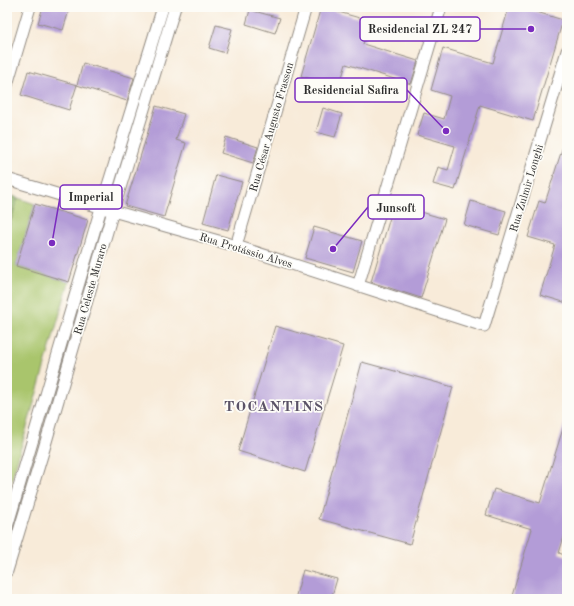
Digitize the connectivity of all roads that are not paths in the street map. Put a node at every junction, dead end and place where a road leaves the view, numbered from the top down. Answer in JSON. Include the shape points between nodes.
{"nodes":[{"id":1,"x":30,"y":7,"type":"edge"},
{"id":2,"x":163,"y":7,"type":"edge"},
{"id":3,"x":175,"y":7,"type":"edge"},
{"id":4,"x":306,"y":7,"type":"edge"},
{"id":5,"x":441,"y":7,"type":"edge"},
{"id":6,"x":161,"y":33,"type":"junction"},
{"id":7,"x":567,"y":51,"type":"edge"},
{"id":8,"x":7,"y":85,"type":"edge"},
{"id":9,"x":7,"y":179,"type":"edge"},
{"id":10,"x":102,"y":208,"type":"junction"},
{"id":11,"x":113,"y":211,"type":"junction"},
{"id":12,"x":236,"y":246,"type":"junction"},
{"id":13,"x":358,"y":286,"type":"junction"},
{"id":14,"x":484,"y":326,"type":"joint"},
{"id":15,"x":7,"y":527,"type":"edge"},
{"id":16,"x":7,"y":571,"type":"edge"}],
"edges":[{"from":1,"to":8,"type":"street"},
{"from":2,"to":6,"type":"street","name":"Rua Celeste Muraro"},
{"from":3,"to":6,"type":"street","name":"Rua Celeste Muraro"},
{"from":4,"to":12,"type":"street","name":"Rua César Augusto Frasson"},
{"from":5,"to":13,"type":"street"},
{"from":6,"to":10,"type":"street","name":"Rua Celeste Muraro"},
{"from":6,"to":11,"type":"street","name":"Rua Celeste Muraro"},
{"from":7,"to":14,"type":"street","name":"Rua Zulmir Longhi"},
{"from":9,"to":10,"type":"street","name":"Rua Protássio Alves"},
{"from":10,"to":11,"type":"street","name":"Rua Protássio Alves"},
{"from":10,"to":15,"type":"street","name":"Rua Celeste Muraro"},
{"from":11,"to":12,"type":"street","name":"Rua Protássio Alves"},
{"from":11,"to":16,"type":"street","name":"Rua Celeste Muraro"},
{"from":12,"to":13,"type":"street","name":"Rua Protássio Alves"},
{"from":13,"to":14,"type":"street","name":"Rua Protássio Alves"}]}
